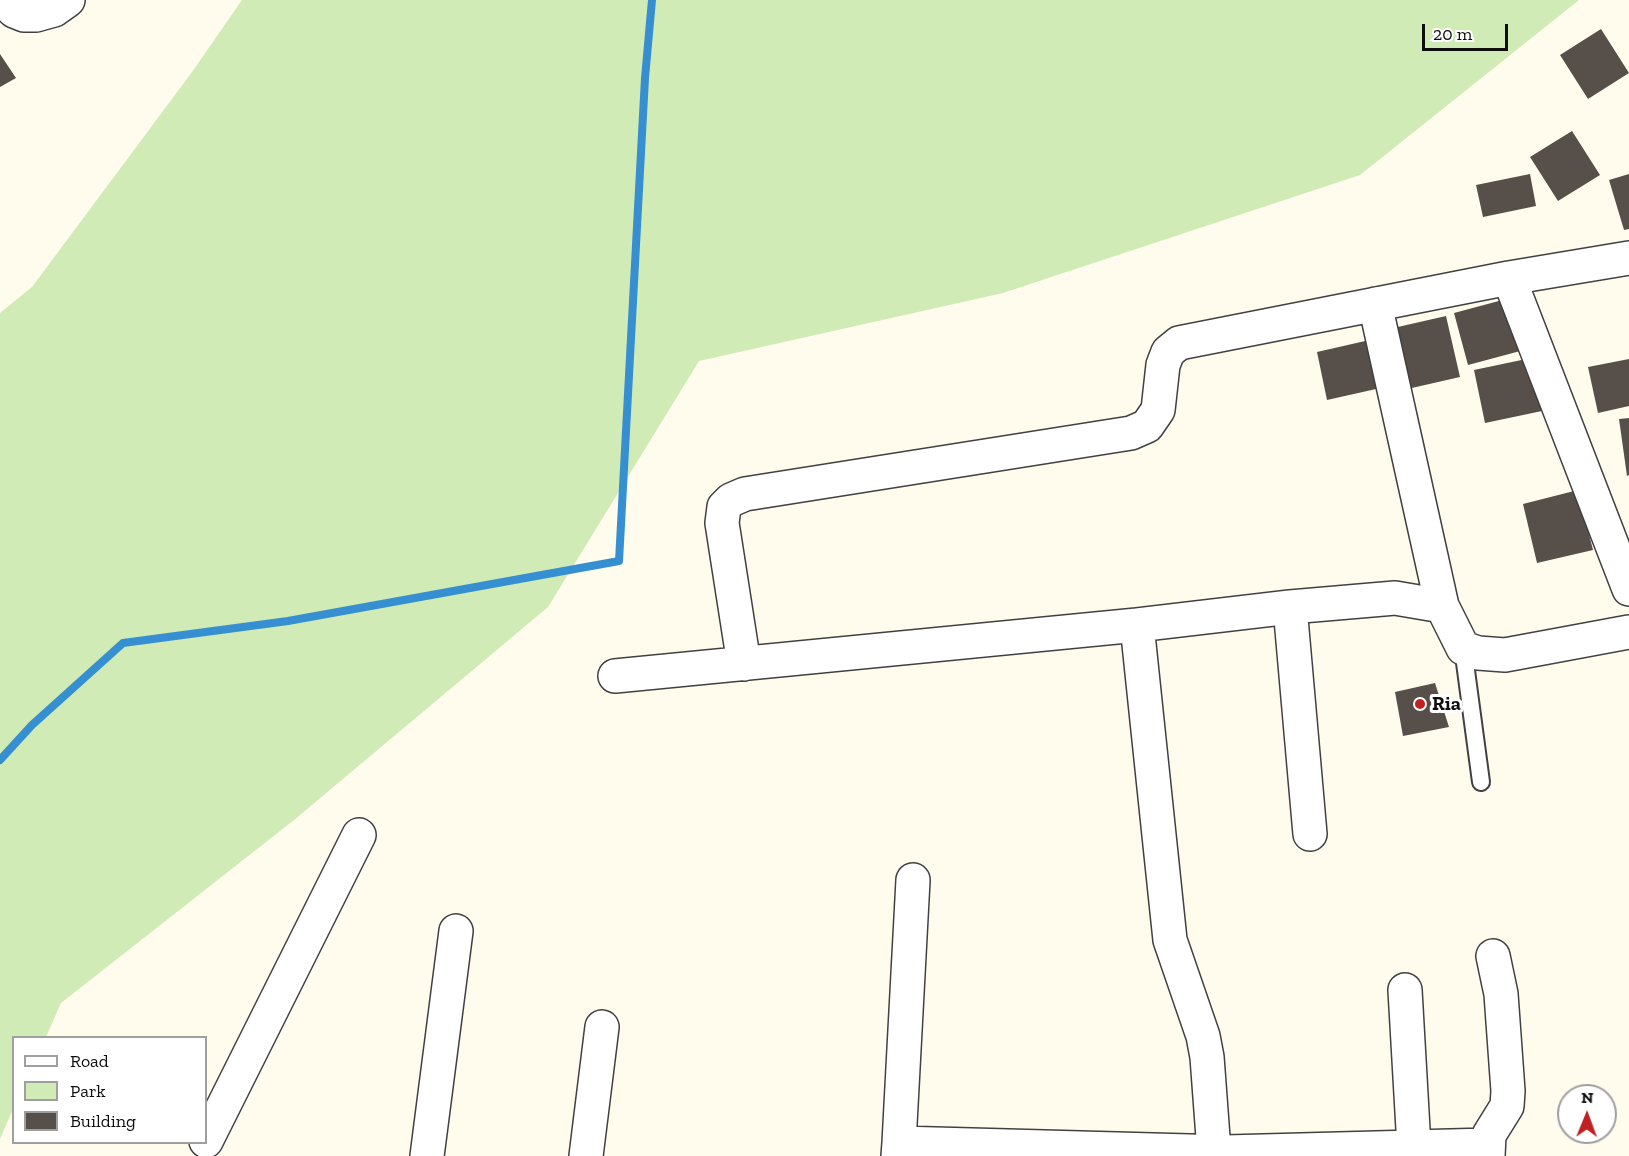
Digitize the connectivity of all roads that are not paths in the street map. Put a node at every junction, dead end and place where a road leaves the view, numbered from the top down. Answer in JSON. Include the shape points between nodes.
{"nodes":[{"id":1,"x":4,"y":0,"type":"edge"},
{"id":2,"x":68,"y":0,"type":"edge"},
{"id":3,"x":1629,"y":258,"type":"edge"},
{"id":4,"x":1509,"y":278,"type":"junction"},
{"id":5,"x":1376,"y":304,"type":"junction"},
{"id":6,"x":1629,"y":589,"type":"edge"},
{"id":7,"x":1442,"y":606,"type":"junction"},
{"id":8,"x":1290,"y":607,"type":"junction"},
{"id":9,"x":1137,"y":626,"type":"junction"},
{"id":10,"x":1629,"y":632,"type":"edge"},
{"id":11,"x":1463,"y":648,"type":"junction"},
{"id":12,"x":744,"y":664,"type":"junction"},
{"id":13,"x":615,"y":676,"type":"dead end"},
{"id":14,"x":1481,"y":782,"type":"dead end"},
{"id":15,"x":1310,"y":834,"type":"dead end"},
{"id":16,"x":359,"y":835,"type":"dead end"},
{"id":17,"x":913,"y":880,"type":"dead end"},
{"id":18,"x":456,"y":931,"type":"dead end"},
{"id":19,"x":1493,"y":956,"type":"dead end"},
{"id":20,"x":1405,"y":990,"type":"dead end"},
{"id":21,"x":602,"y":1027,"type":"dead end"},
{"id":22,"x":207,"y":1138,"type":"edge"},
{"id":23,"x":1414,"y":1147,"type":"junction"},
{"id":24,"x":898,"y":1150,"type":"edge"},
{"id":25,"x":1488,"y":1150,"type":"edge"},
{"id":26,"x":1203,"y":1153,"type":"edge"},
{"id":27,"x":427,"y":1156,"type":"edge"},
{"id":28,"x":586,"y":1156,"type":"edge"}],
"edges":[{"from":1,"to":2,"type":"street","via":[[24,15],[54,10]]},
{"from":3,"to":4,"type":"street"},
{"from":4,"to":5,"type":"street"},
{"from":4,"to":6,"type":"street"},
{"from":5,"to":7,"type":"street"},
{"from":5,"to":12,"type":"street","via":[[1179,343],[1168,352],[1163,366],[1158,410],[1147,426],[1131,434],[745,494],[731,500],[724,507],[722,523]]},
{"from":7,"to":8,"type":"street","via":[[1395,598]]},
{"from":7,"to":11,"type":"street"},
{"from":8,"to":9,"type":"street"},
{"from":8,"to":15,"type":"street"},
{"from":9,"to":12,"type":"street"},
{"from":9,"to":26,"type":"street","via":[[1170,939],[1207,1057]]},
{"from":10,"to":11,"type":"street","via":[[1505,655]]},
{"from":11,"to":14,"type":"lane"},
{"from":12,"to":13,"type":"street"},
{"from":16,"to":22,"type":"street"},
{"from":17,"to":24,"type":"street"},
{"from":18,"to":27,"type":"street"},
{"from":19,"to":25,"type":"street","via":[[1501,994],[1508,1091],[1507,1106],[1493,1126]]},
{"from":20,"to":23,"type":"street"},
{"from":21,"to":28,"type":"street"},
{"from":23,"to":25,"type":"street"},
{"from":23,"to":26,"type":"street"},
{"from":24,"to":26,"type":"street"}]}
